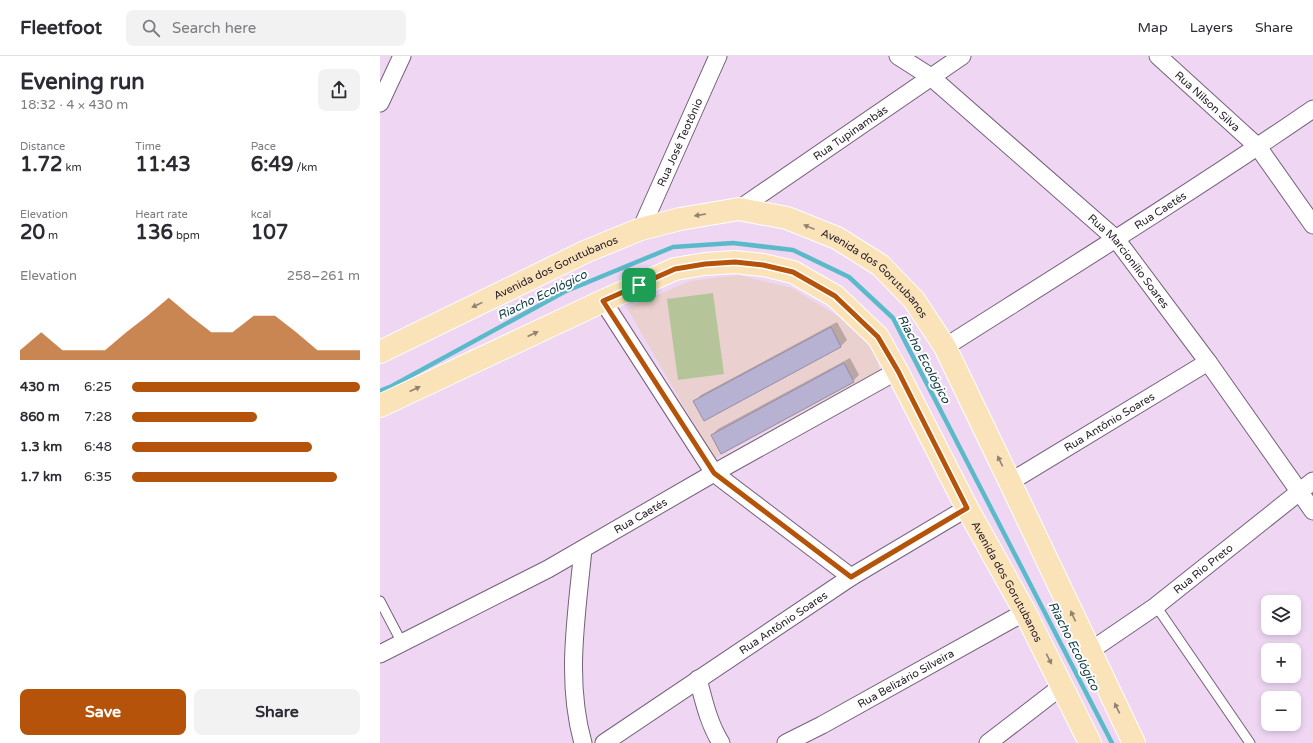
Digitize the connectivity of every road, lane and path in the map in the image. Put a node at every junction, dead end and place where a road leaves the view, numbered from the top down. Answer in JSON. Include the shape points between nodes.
{"nodes":[{"id":1,"x":402,"y":56,"type":"edge"},
{"id":2,"x":718,"y":56,"type":"edge"},
{"id":3,"x":898,"y":56,"type":"edge"},
{"id":4,"x":962,"y":56,"type":"edge"},
{"id":5,"x":1158,"y":56,"type":"edge"},
{"id":6,"x":931,"y":77,"type":"junction"},
{"id":7,"x":380,"y":103,"type":"edge"},
{"id":8,"x":1313,"y":109,"type":"edge"},
{"id":9,"x":1258,"y":147,"type":"junction"},
{"id":10,"x":739,"y":209,"type":"junction"},
{"id":11,"x":1313,"y":225,"type":"edge"},
{"id":12,"x":641,"y":229,"type":"junction"},
{"id":13,"x":1116,"y":239,"type":"junction"},
{"id":14,"x":603,"y":301,"type":"junction"},
{"id":15,"x":945,"y":347,"type":"junction"},
{"id":16,"x":380,"y":352,"type":"edge"},
{"id":17,"x":1208,"y":362,"type":"junction"},
{"id":18,"x":898,"y":371,"type":"junction"},
{"id":19,"x":380,"y":406,"type":"edge"},
{"id":20,"x":714,"y":473,"type":"junction"},
{"id":21,"x":1010,"y":482,"type":"junction"},
{"id":22,"x":1313,"y":482,"type":"edge"},
{"id":23,"x":1299,"y":492,"type":"junction"},
{"id":24,"x":967,"y":508,"type":"junction"},
{"id":25,"x":1313,"y":511,"type":"edge"},
{"id":26,"x":583,"y":548,"type":"junction"},
{"id":27,"x":851,"y":577,"type":"junction"},
{"id":28,"x":380,"y":600,"type":"edge"},
{"id":29,"x":1156,"y":606,"type":"junction"},
{"id":30,"x":1025,"y":612,"type":"junction"},
{"id":31,"x":402,"y":643,"type":"junction"},
{"id":32,"x":1090,"y":651,"type":"junction"},
{"id":33,"x":380,"y":654,"type":"edge"},
{"id":34,"x":698,"y":679,"type":"junction"},
{"id":35,"x":1062,"y":686,"type":"junction"},
{"id":36,"x":583,"y":743,"type":"edge"},
{"id":37,"x":604,"y":743,"type":"edge"},
{"id":38,"x":721,"y":743,"type":"edge"},
{"id":39,"x":786,"y":743,"type":"edge"},
{"id":40,"x":988,"y":743,"type":"edge"},
{"id":41,"x":1090,"y":743,"type":"edge"},
{"id":42,"x":1134,"y":743,"type":"edge"},
{"id":43,"x":1250,"y":743,"type":"edge"}],
"edges":[{"from":1,"to":7,"type":"street"},
{"from":2,"to":12,"type":"street","name":"Rua José Teotônio"},
{"from":3,"to":6,"type":"street","name":"Rua Marcionílio Soares"},
{"from":4,"to":6,"type":"street","name":"Rua Tupinambás"},
{"from":5,"to":9,"type":"street","name":"Rua Nilson Silva"},
{"from":6,"to":10,"type":"street","name":"Rua Tupinambás"},
{"from":6,"to":13,"type":"street","name":"Rua Marcionílio Soares"},
{"from":8,"to":9,"type":"street","name":"Rua Caetés"},
{"from":9,"to":11,"type":"street","name":"Rua Nilson Silva"},
{"from":9,"to":13,"type":"street","name":"Rua Caetés"},
{"from":10,"to":12,"type":"main road","name":"Avenida dos Gorutubanos","one_way":true},
{"from":15,"to":10,"type":"main road","name":"Avenida dos Gorutubanos","one_way":true,"via":[[914,300],[880,265],[837,238],[787,218]]},
{"from":12,"to":16,"type":"main road","name":"Avenida dos Gorutubanos","one_way":true,"via":[[587,251]]},
{"from":13,"to":15,"type":"street","name":"Rua Caetés"},
{"from":13,"to":17,"type":"street","name":"Rua Marcionílio Soares"},
{"from":14,"to":18,"type":"main road","name":"Avenida dos Gorutubanos","via":[[675,269],[705,264],[735,262],[793,272],[835,296],[878,337]]},
{"from":19,"to":14,"type":"main road","name":"Avenida dos Gorutubanos","one_way":true},
{"from":14,"to":20,"type":"street"},
{"from":21,"to":15,"type":"main road","name":"Avenida dos Gorutubanos","one_way":true},
{"from":17,"to":21,"type":"street","name":"Rua Antônio Soares"},
{"from":17,"to":23,"type":"street","name":"Rua Marcionílio Soares"},
{"from":18,"to":20,"type":"street","name":"Rua Caetés"},
{"from":18,"to":24,"type":"main road","name":"Avenida dos Gorutubanos"},
{"from":20,"to":26,"type":"street","name":"Rua Caetés"},
{"from":20,"to":27,"type":"street"},
{"from":32,"to":21,"type":"main road","name":"Avenida dos Gorutubanos","one_way":true},
{"from":22,"to":23,"type":"street","name":"Rua Rio Preto"},
{"from":23,"to":25,"type":"street","name":"Rua Marcionílio Soares"},
{"from":23,"to":29,"type":"street","name":"Rua Rio Preto"},
{"from":24,"to":27,"type":"street","name":"Rua Antônio Soares"},
{"from":24,"to":30,"type":"main road","name":"Avenida dos Gorutubanos"},
{"from":26,"to":31,"type":"street","name":"Rua Caetés","via":[[548,569]]},
{"from":26,"to":36,"type":"street","via":[[573,680],[577,723]]},
{"from":27,"to":34,"type":"street","name":"Rua Antônio Soares"},
{"from":28,"to":31,"type":"lane"},
{"from":29,"to":32,"type":"street","name":"Rua Rio Preto"},
{"from":29,"to":43,"type":"lane"},
{"from":30,"to":35,"type":"main road","name":"Avenida dos Gorutubanos","one_way":true},
{"from":30,"to":39,"type":"street","name":"Rua Belizário Silveira"},
{"from":31,"to":33,"type":"street","name":"Rua Caetés"},
{"from":42,"to":32,"type":"main road","name":"Avenida dos Gorutubanos","one_way":true},
{"from":34,"to":37,"type":"street","name":"Rua Antônio Soares"},
{"from":34,"to":38,"type":"street","via":[[707,714]]},
{"from":35,"to":40,"type":"street"},
{"from":35,"to":41,"type":"main road","name":"Avenida dos Gorutubanos"}]}
